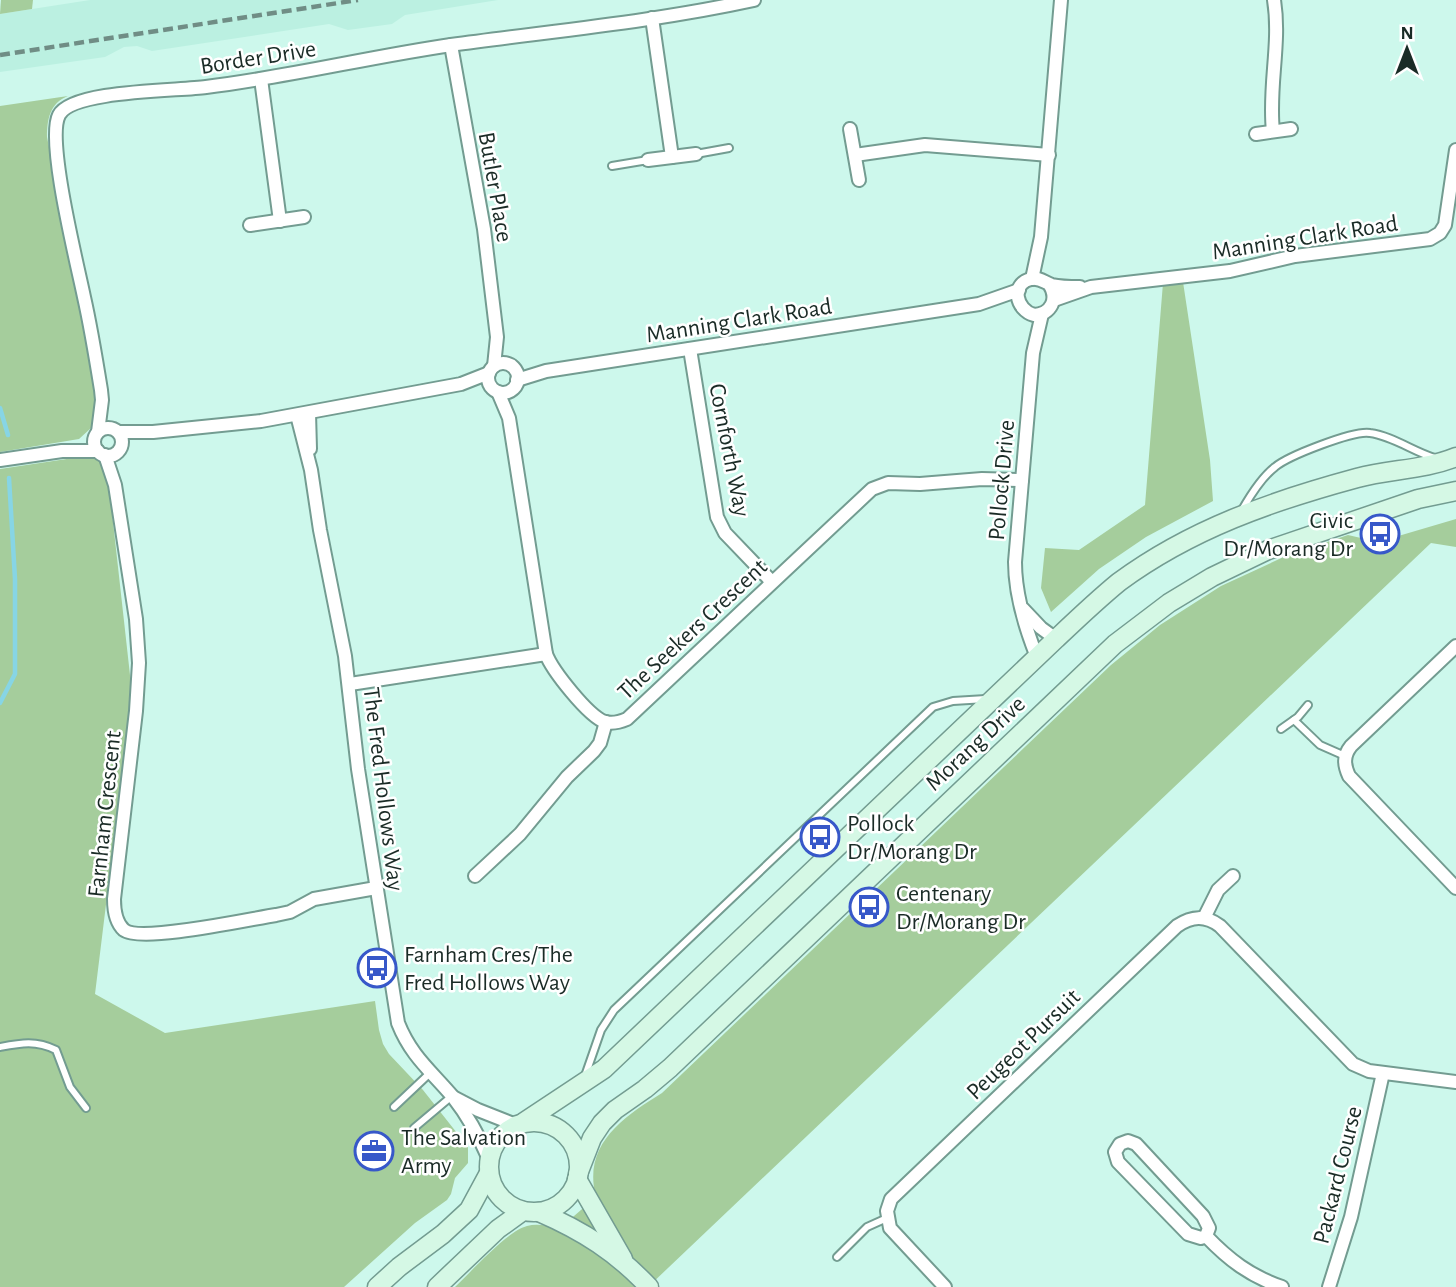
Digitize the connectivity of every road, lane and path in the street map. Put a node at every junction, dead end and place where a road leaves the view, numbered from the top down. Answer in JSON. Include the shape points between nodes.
{"nodes":[{"id":1,"x":754,"y":0,"type":"edge"},
{"id":2,"x":1061,"y":0,"type":"edge"},
{"id":3,"x":1274,"y":0,"type":"edge"},
{"id":4,"x":652,"y":19,"type":"junction"},
{"id":5,"x":451,"y":45,"type":"junction"},
{"id":6,"x":261,"y":79,"type":"junction"},
{"id":7,"x":849,"y":129,"type":"dead end"},
{"id":8,"x":1291,"y":129,"type":"dead end"},
{"id":9,"x":1273,"y":131,"type":"junction"},
{"id":10,"x":1256,"y":134,"type":"dead end"},
{"id":11,"x":730,"y":148,"type":"dead end"},
{"id":12,"x":1456,"y":150,"type":"edge"},
{"id":13,"x":696,"y":153,"type":"joint"},
{"id":14,"x":855,"y":155,"type":"junction"},
{"id":15,"x":1049,"y":155,"type":"junction"},
{"id":16,"x":672,"y":157,"type":"junction"},
{"id":17,"x":648,"y":160,"type":"joint"},
{"id":18,"x":612,"y":166,"type":"dead end"},
{"id":19,"x":859,"y":180,"type":"dead end"},
{"id":20,"x":304,"y":217,"type":"dead end"},
{"id":21,"x":280,"y":221,"type":"junction"},
{"id":22,"x":250,"y":225,"type":"dead end"},
{"id":23,"x":1042,"y":281,"type":"junction"},
{"id":24,"x":1091,"y":287,"type":"junction"},
{"id":25,"x":1019,"y":290,"type":"junction"},
{"id":26,"x":1054,"y":300,"type":"junction"},
{"id":27,"x":979,"y":304,"type":"junction"},
{"id":28,"x":1031,"y":311,"type":"junction"},
{"id":29,"x":690,"y":349,"type":"junction"},
{"id":30,"x":503,"y":378,"type":"junction"},
{"id":31,"x":102,"y":400,"type":"junction"},
{"id":32,"x":303,"y":414,"type":"junction"},
{"id":33,"x":97,"y":434,"type":"junction"},
{"id":34,"x":112,"y":444,"type":"junction"},
{"id":35,"x":62,"y":451,"type":"junction"},
{"id":36,"x":1451,"y":459,"type":"edge"},
{"id":37,"x":0,"y":460,"type":"edge"},
{"id":38,"x":1022,"y":480,"type":"junction"},
{"id":39,"x":1456,"y":491,"type":"edge"},
{"id":40,"x":1239,"y":515,"type":"junction"},
{"id":41,"x":772,"y":582,"type":"junction"},
{"id":42,"x":1023,"y":609,"type":"junction"},
{"id":43,"x":1056,"y":639,"type":"junction"},
{"id":44,"x":1456,"y":646,"type":"edge"},
{"id":45,"x":546,"y":654,"type":"junction"},
{"id":46,"x":1037,"y":657,"type":"junction"},
{"id":47,"x":350,"y":684,"type":"junction"},
{"id":48,"x":992,"y":699,"type":"junction"},
{"id":49,"x":1308,"y":705,"type":"dead end"},
{"id":50,"x":1294,"y":720,"type":"junction"},
{"id":51,"x":606,"y":722,"type":"junction"},
{"id":52,"x":1280,"y":730,"type":"dead end"},
{"id":53,"x":1345,"y":756,"type":"junction"},
{"id":54,"x":475,"y":876,"type":"dead end"},
{"id":55,"x":1233,"y":876,"type":"dead end"},
{"id":56,"x":376,"y":888,"type":"junction"},
{"id":57,"x":1456,"y":888,"type":"edge"},
{"id":58,"x":1204,"y":918,"type":"junction"},
{"id":59,"x":0,"y":1047,"type":"edge"},
{"id":60,"x":429,"y":1073,"type":"junction"},
{"id":61,"x":1383,"y":1073,"type":"junction"},
{"id":62,"x":1456,"y":1082,"type":"edge"},
{"id":63,"x":583,"y":1085,"type":"junction"},
{"id":64,"x":452,"y":1096,"type":"junction"},
{"id":65,"x":394,"y":1107,"type":"dead end"},
{"id":66,"x":86,"y":1108,"type":"dead end"},
{"id":67,"x":520,"y":1124,"type":"junction"},
{"id":68,"x":414,"y":1128,"type":"dead end"},
{"id":69,"x":489,"y":1166,"type":"junction"},
{"id":70,"x":578,"y":1177,"type":"junction"},
{"id":71,"x":531,"y":1211,"type":"junction"},
{"id":72,"x":887,"y":1218,"type":"junction"},
{"id":73,"x":1206,"y":1236,"type":"junction"},
{"id":74,"x":837,"y":1257,"type":"dead end"},
{"id":75,"x":625,"y":1262,"type":"junction"},
{"id":76,"x":377,"y":1287,"type":"edge"},
{"id":77,"x":437,"y":1287,"type":"edge"},
{"id":78,"x":649,"y":1287,"type":"edge"},
{"id":79,"x":945,"y":1287,"type":"edge"},
{"id":80,"x":1282,"y":1287,"type":"edge"},
{"id":81,"x":1329,"y":1287,"type":"edge"}],
"edges":[{"from":1,"to":4,"type":"street","name":"Border Drive"},
{"from":2,"to":15,"type":"street"},
{"from":3,"to":9,"type":"street","via":[[1278,29]]},
{"from":4,"to":5,"type":"street","name":"Border Drive"},
{"from":4,"to":16,"type":"street"},
{"from":5,"to":6,"type":"street","name":"Border Drive"},
{"from":5,"to":30,"type":"street","name":"Butler Place","via":[[484,229]]},
{"from":6,"to":21,"type":"street"},
{"from":6,"to":31,"type":"street","name":"Border Drive","via":[[95,98],[68,105],[57,118],[55,138],[63,195]]},
{"from":7,"to":14,"type":"street"},
{"from":8,"to":9,"type":"street"},
{"from":9,"to":10,"type":"street"},
{"from":11,"to":13,"type":"lane"},
{"from":12,"to":24,"type":"street","name":"Manning Clark Road","via":[[1445,225],[1430,239],[1295,256],[1230,271]]},
{"from":13,"to":16,"type":"street"},
{"from":14,"to":15,"type":"street","via":[[925,145]]},
{"from":14,"to":19,"type":"street"},
{"from":15,"to":23,"type":"street"},
{"from":16,"to":17,"type":"street"},
{"from":17,"to":18,"type":"lane"},
{"from":20,"to":21,"type":"street"},
{"from":21,"to":22,"type":"street"},
{"from":23,"to":24,"type":"street","name":"Manning Clark Road"},
{"from":23,"to":25,"type":"street","via":[[1024,283]]},
{"from":23,"to":26,"type":"street"},
{"from":24,"to":26,"type":"street","name":"Manning Clark Road"},
{"from":25,"to":27,"type":"street","name":"Manning Clark Road"},
{"from":25,"to":28,"type":"street","via":[[1018,302]]},
{"from":26,"to":28,"type":"street","via":[[1049,310]]},
{"from":27,"to":28,"type":"street","name":"Manning Clark Road"},
{"from":27,"to":29,"type":"street","name":"Manning Clark Road"},
{"from":28,"to":38,"type":"street","name":"Pollock Drive","via":[[1033,353]]},
{"from":29,"to":30,"type":"street","name":"Manning Clark Road"},
{"from":29,"to":41,"type":"street","name":"Cornforth Way","via":[[717,517],[725,533]]},
{"from":30,"to":32,"type":"street","name":"Manning Clark Road"},
{"from":30,"to":45,"type":"street","name":"The Seekers Crescent"},
{"from":31,"to":33,"type":"street","name":"Border Drive"},
{"from":31,"to":34,"type":"street","name":"Border Drive"},
{"from":32,"to":34,"type":"street","name":"Manning Clark Road","via":[[153,432]]},
{"from":32,"to":47,"type":"street","name":"The Fred Hollows Way"},
{"from":33,"to":34,"type":"street","name":"Manning Clark Road","via":[[106,428]]},
{"from":33,"to":34,"type":"street","name":"Border Drive","via":[[94,444]]},
{"from":33,"to":35,"type":"street","name":"Manning Clark Road"},
{"from":34,"to":35,"type":"street","name":"Manning Clark Road"},
{"from":34,"to":56,"type":"street","name":"Farnham Crescent","via":[[139,663],[114,899],[119,924],[132,934],[154,934],[276,915],[314,900]]},
{"from":35,"to":37,"type":"street","name":"Manning Clark Road"},
{"from":36,"to":40,"type":"main road","name":"Morang Drive","via":[[1361,477]]},
{"from":36,"to":40,"type":"lane","name":"Morang Drive","via":[[1371,433],[1355,433],[1277,465]]},
{"from":38,"to":41,"type":"street","name":"The Seekers Crescent","via":[[880,485],[860,498]]},
{"from":38,"to":42,"type":"street","name":"Pollock Drive","via":[[1015,562]]},
{"from":39,"to":70,"type":"main road","name":"Morang Drive","via":[[1418,499],[1268,550],[1212,577],[1138,626],[670,1068],[615,1110],[592,1138]]},
{"from":40,"to":43,"type":"main road","name":"Morang Drive","via":[[1164,553],[1120,582]]},
{"from":41,"to":51,"type":"street","name":"The Seekers Crescent","via":[[627,719]]},
{"from":42,"to":43,"type":"street"},
{"from":42,"to":46,"type":"street","name":"Pollock Drive"},
{"from":43,"to":46,"type":"main road","name":"Morang Drive"},
{"from":44,"to":53,"type":"street"},
{"from":45,"to":47,"type":"street"},
{"from":45,"to":51,"type":"street","name":"The Seekers Crescent","via":[[557,676]]},
{"from":46,"to":48,"type":"main road","name":"Morang Drive"},
{"from":47,"to":56,"type":"street","name":"The Fred Hollows Way"},
{"from":48,"to":63,"type":"main road","name":"Morang Drive"},
{"from":48,"to":63,"type":"lane","via":[[943,703],[924,716],[614,1010],[601,1030]]},
{"from":49,"to":50,"type":"lane"},
{"from":50,"to":52,"type":"lane"},
{"from":50,"to":53,"type":"lane","via":[[1321,745]]},
{"from":51,"to":54,"type":"street","via":[[594,751],[520,834]]},
{"from":53,"to":57,"type":"street","via":[[1349,776]]},
{"from":55,"to":58,"type":"street","via":[[1218,890]]},
{"from":56,"to":60,"type":"street","name":"The Fred Hollows Way","via":[[398,1023]]},
{"from":58,"to":61,"type":"street","via":[[1220,926],[1346,1058],[1361,1068]]},
{"from":58,"to":72,"type":"street","name":"Peugeot Pursuit","via":[[1177,926],[894,1196]]},
{"from":59,"to":66,"type":"lane","via":[[29,1042],[56,1050],[70,1087]]},
{"from":60,"to":64,"type":"street","name":"The Fred Hollows Way"},
{"from":60,"to":65,"type":"lane"},
{"from":61,"to":62,"type":"street"},
{"from":61,"to":81,"type":"street","name":"Packard Course","via":[[1351,1217]]},
{"from":63,"to":67,"type":"main road","name":"Morang Drive"},
{"from":64,"to":67,"type":"street","name":"The Fred Hollows Way"},
{"from":64,"to":68,"type":"lane"},
{"from":64,"to":69,"type":"street","name":"The Fred Hollows Way","via":[[479,1136]]},
{"from":67,"to":69,"type":"main road","via":[[503,1133],[494,1145]]},
{"from":67,"to":70,"type":"main road","via":[[539,1122],[565,1134],[579,1160]]},
{"from":69,"to":71,"type":"main road","via":[[492,1186],[500,1197]]},
{"from":69,"to":76,"type":"main road","via":[[462,1217]]},
{"from":70,"to":71,"type":"main road","via":[[563,1201]]},
{"from":70,"to":75,"type":"main road"},
{"from":71,"to":75,"type":"main road","via":[[571,1226]]},
{"from":71,"to":77,"type":"main road","via":[[498,1229]]},
{"from":72,"to":74,"type":"lane","via":[[867,1227]]},
{"from":72,"to":79,"type":"street","via":[[895,1234]]},
{"from":73,"to":73,"type":"street","via":[[1209,1228],[1203,1216],[1136,1144],[1120,1144],[1115,1157],[1123,1167],[1188,1234]]},
{"from":73,"to":80,"type":"street","via":[[1245,1271]]},
{"from":75,"to":78,"type":"main road"}]}
